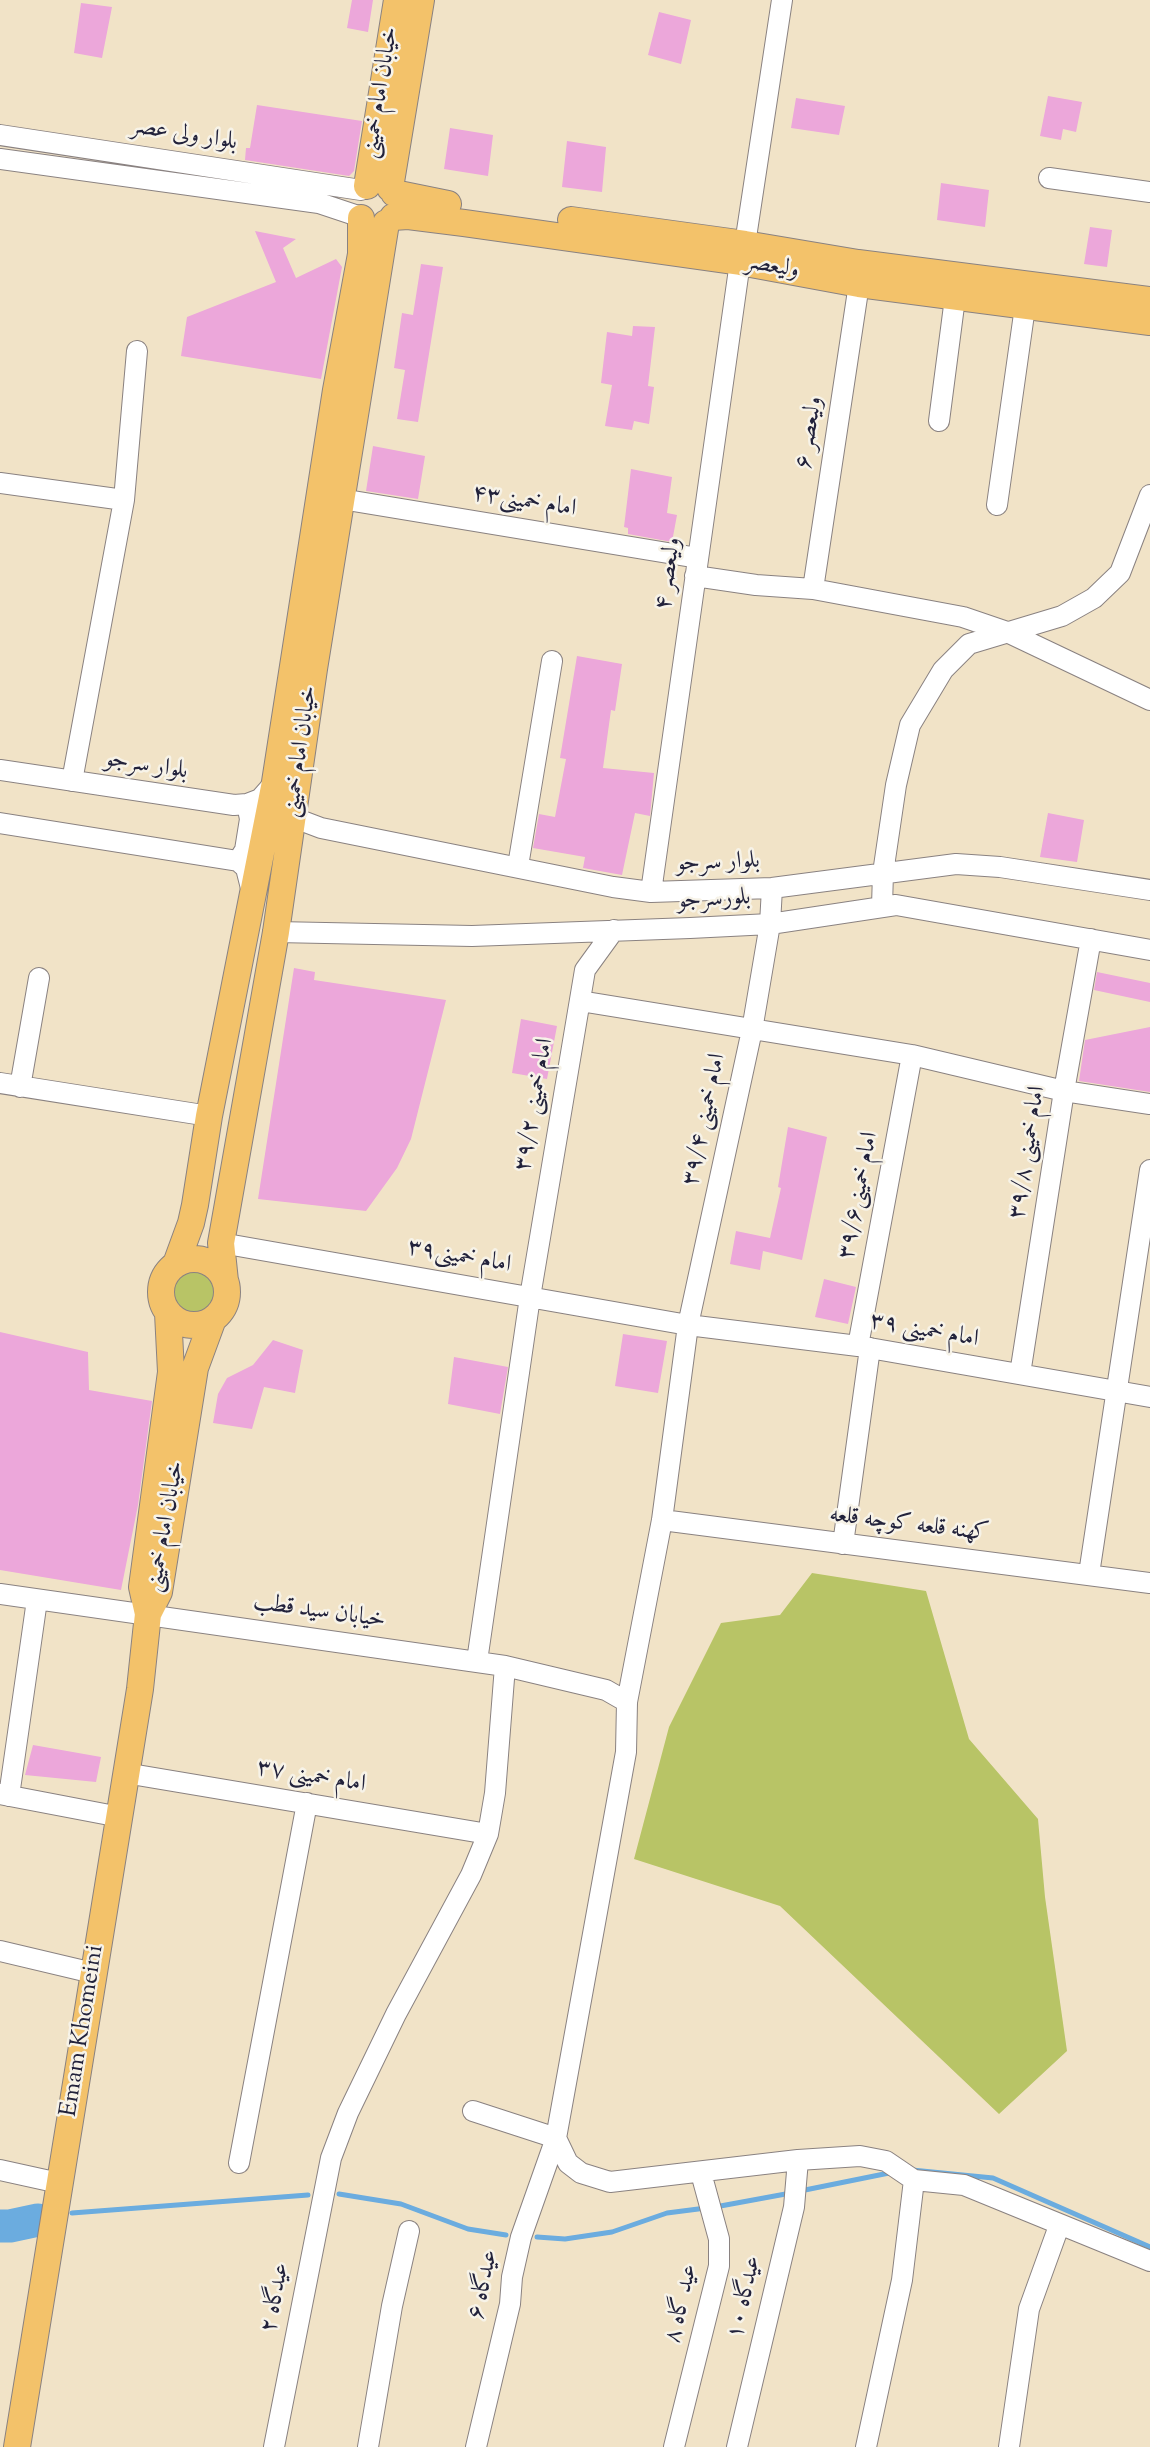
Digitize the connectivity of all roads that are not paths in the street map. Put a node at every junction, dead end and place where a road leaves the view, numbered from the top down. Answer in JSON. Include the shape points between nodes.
{"nodes":[{"id":1,"x":397,"y":0,"type":"edge"},
{"id":2,"x":421,"y":0,"type":"edge"},
{"id":3,"x":782,"y":0,"type":"edge"},
{"id":4,"x":0,"y":135,"type":"edge"},
{"id":5,"x":0,"y":159,"type":"edge"},
{"id":6,"x":1049,"y":178,"type":"dead end"},
{"id":7,"x":1150,"y":192,"type":"edge"},
{"id":8,"x":376,"y":204,"type":"junction"},
{"id":9,"x":742,"y":253,"type":"junction"},
{"id":10,"x":859,"y":284,"type":"junction"},
{"id":11,"x":955,"y":298,"type":"junction"},
{"id":12,"x":1150,"y":300,"type":"edge"},
{"id":13,"x":1025,"y":307,"type":"junction"},
{"id":14,"x":1150,"y":322,"type":"edge"},
{"id":15,"x":137,"y":351,"type":"dead end"},
{"id":16,"x":939,"y":421,"type":"dead end"},
{"id":17,"x":0,"y":483,"type":"edge"},
{"id":18,"x":1150,"y":495,"type":"edge"},
{"id":19,"x":341,"y":499,"type":"junction"},
{"id":20,"x":124,"y":500,"type":"junction"},
{"id":21,"x":997,"y":505,"type":"dead end"},
{"id":22,"x":697,"y":567,"type":"junction"},
{"id":23,"x":813,"y":589,"type":"junction"},
{"id":24,"x":1007,"y":632,"type":"junction"},
{"id":25,"x":552,"y":661,"type":"dead end"},
{"id":26,"x":1150,"y":700,"type":"edge"},
{"id":27,"x":0,"y":771,"type":"edge"},
{"id":28,"x":72,"y":781,"type":"junction"},
{"id":29,"x":275,"y":782,"type":"junction"},
{"id":30,"x":247,"y":804,"type":"junction"},
{"id":31,"x":292,"y":817,"type":"junction"},
{"id":32,"x":0,"y":824,"type":"edge"},
{"id":33,"x":238,"y":861,"type":"junction"},
{"id":34,"x":518,"y":866,"type":"junction"},
{"id":35,"x":883,"y":873,"type":"junction"},
{"id":36,"x":772,"y":888,"type":"junction"},
{"id":37,"x":1150,"y":890,"type":"edge"},
{"id":38,"x":651,"y":892,"type":"junction"},
{"id":39,"x":254,"y":900,"type":"junction"},
{"id":40,"x":882,"y":906,"type":"junction"},
{"id":41,"x":770,"y":924,"type":"junction"},
{"id":42,"x":614,"y":930,"type":"junction"},
{"id":43,"x":276,"y":932,"type":"junction"},
{"id":44,"x":1092,"y":939,"type":"junction"},
{"id":45,"x":1150,"y":950,"type":"edge"},
{"id":46,"x":39,"y":978,"type":"dead end"},
{"id":47,"x":580,"y":1001,"type":"junction"},
{"id":48,"x":752,"y":1030,"type":"junction"},
{"id":49,"x":912,"y":1055,"type":"junction"},
{"id":50,"x":0,"y":1083,"type":"edge"},
{"id":51,"x":20,"y":1086,"type":"junction"},
{"id":52,"x":1064,"y":1091,"type":"junction"},
{"id":53,"x":1150,"y":1104,"type":"edge"},
{"id":54,"x":209,"y":1116,"type":"junction"},
{"id":55,"x":1150,"y":1170,"type":"edge"},
{"id":56,"x":221,"y":1243,"type":"junction"},
{"id":57,"x":176,"y":1264,"type":"junction"},
{"id":58,"x":225,"y":1281,"type":"junction"},
{"id":59,"x":1142,"y":1283,"type":"edge"},
{"id":60,"x":530,"y":1297,"type":"junction"},
{"id":61,"x":168,"y":1312,"type":"junction"},
{"id":62,"x":213,"y":1319,"type":"junction"},
{"id":63,"x":688,"y":1325,"type":"junction"},
{"id":64,"x":864,"y":1347,"type":"junction"},
{"id":65,"x":1020,"y":1374,"type":"junction"},
{"id":66,"x":1118,"y":1391,"type":"junction"},
{"id":67,"x":1150,"y":1397,"type":"edge"},
{"id":68,"x":662,"y":1520,"type":"junction"},
{"id":69,"x":843,"y":1544,"type":"junction"},
{"id":70,"x":1089,"y":1574,"type":"junction"},
{"id":71,"x":1150,"y":1582,"type":"edge"},
{"id":72,"x":0,"y":1594,"type":"edge"},
{"id":73,"x":37,"y":1600,"type":"junction"},
{"id":74,"x":148,"y":1614,"type":"junction"},
{"id":75,"x":477,"y":1661,"type":"junction"},
{"id":76,"x":505,"y":1666,"type":"junction"},
{"id":77,"x":627,"y":1702,"type":"junction"},
{"id":78,"x":125,"y":1773,"type":"junction"},
{"id":79,"x":4,"y":1795,"type":"edge"},
{"id":80,"x":307,"y":1803,"type":"junction"},
{"id":81,"x":120,"y":1817,"type":"junction"},
{"id":82,"x":488,"y":1834,"type":"junction"},
{"id":83,"x":0,"y":1951,"type":"edge"},
{"id":84,"x":93,"y":1973,"type":"junction"},
{"id":85,"x":473,"y":2111,"type":"dead end"},
{"id":86,"x":556,"y":2138,"type":"junction"},
{"id":87,"x":798,"y":2160,"type":"junction"},
{"id":88,"x":239,"y":2163,"type":"dead end"},
{"id":89,"x":0,"y":2169,"type":"edge"},
{"id":90,"x":701,"y":2173,"type":"junction"},
{"id":91,"x":914,"y":2180,"type":"junction"},
{"id":92,"x":59,"y":2183,"type":"junction"},
{"id":93,"x":1059,"y":2226,"type":"junction"},
{"id":94,"x":409,"y":2231,"type":"dead end"},
{"id":95,"x":1150,"y":2261,"type":"edge"},
{"id":96,"x":16,"y":2447,"type":"edge"},
{"id":97,"x":274,"y":2447,"type":"edge"},
{"id":98,"x":368,"y":2447,"type":"edge"},
{"id":99,"x":476,"y":2447,"type":"edge"},
{"id":100,"x":674,"y":2447,"type":"edge"},
{"id":101,"x":737,"y":2447,"type":"edge"},
{"id":102,"x":866,"y":2447,"type":"edge"},
{"id":103,"x":1009,"y":2447,"type":"edge"}],
"edges":[{"from":1,"to":8,"type":"main road","name":"خیابان امام خمینی"},
{"from":2,"to":8,"type":"main road"},
{"from":3,"to":9,"type":"street","name":"ولیعصر ۴"},
{"from":4,"to":8,"type":"street","name":"بلوار ولی عصر"},
{"from":5,"to":8,"type":"street","name":"بلوار ولی عصر","via":[[318,203]]},
{"from":6,"to":7,"type":"street"},
{"from":8,"to":9,"type":"main road","name":"ولیعصر","via":[[441,220]]},
{"from":8,"to":19,"type":"main road","name":"خیابان امام خمینی"},
{"from":8,"to":29,"type":"main road","name":"خیابان امام خمینی","via":[[361,254],[336,390]]},
{"from":9,"to":10,"type":"main road","name":"ولیعصر"},
{"from":9,"to":12,"type":"main road","name":"ولیعصر","via":[[858,263]]},
{"from":9,"to":22,"type":"street","name":"ولیعصر ۴"},
{"from":10,"to":11,"type":"main road","name":"ولیعصر"},
{"from":10,"to":23,"type":"street","name":"ولیعصر ۶"},
{"from":11,"to":13,"type":"main road","name":"ولیعصر"},
{"from":11,"to":16,"type":"street"},
{"from":13,"to":14,"type":"main road","name":"ولیعصر"},
{"from":13,"to":21,"type":"street"},
{"from":15,"to":20,"type":"street"},
{"from":17,"to":20,"type":"street"},
{"from":18,"to":24,"type":"street","via":[[1120,573],[1094,598],[1062,616]]},
{"from":19,"to":22,"type":"street","name":"امام خمینی۴۳"},
{"from":19,"to":31,"type":"main road","name":"خیابان امام خمینی"},
{"from":20,"to":28,"type":"street"},
{"from":22,"to":23,"type":"street","name":"امام خمینی۴۳","via":[[756,585]]},
{"from":22,"to":38,"type":"street","name":"ولیعصر ۴"},
{"from":23,"to":24,"type":"street","name":"امام خمینی۴۳","via":[[963,617]]},
{"from":24,"to":26,"type":"street","name":"امام خمینی۴۳"},
{"from":24,"to":35,"type":"street","via":[[969,644],[943,670],[910,724]]},
{"from":25,"to":34,"type":"street"},
{"from":27,"to":28,"type":"street","name":"بلوار سرجو"},
{"from":28,"to":30,"type":"street","name":"بلوار سرجو","via":[[212,803]]},
{"from":29,"to":30,"type":"street","via":[[260,799]]},
{"from":29,"to":39,"type":"main road","name":"خیابان امام خمینی"},
{"from":30,"to":33,"type":"street","via":[[250,819],[245,850]]},
{"from":31,"to":34,"type":"street","name":"بلوار سرجو","via":[[321,828]]},
{"from":31,"to":43,"type":"main road","name":"خیابان امام خمینی"},
{"from":32,"to":33,"type":"street"},
{"from":33,"to":39,"type":"street","via":[[250,877]]},
{"from":34,"to":38,"type":"street","name":"بلوار سرجو"},
{"from":35,"to":36,"type":"street","name":"بلوار سرجو"},
{"from":35,"to":37,"type":"street","name":"بلوار سرجو","via":[[956,864]]},
{"from":35,"to":40,"type":"street"},
{"from":36,"to":38,"type":"street","name":"بلوار سرجو"},
{"from":36,"to":41,"type":"street","name":"امام خمینی ۳۹/۴"},
{"from":39,"to":54,"type":"main road","name":"خیابان امام خمینی"},
{"from":40,"to":41,"type":"street","name":"بلورسرجو"},
{"from":40,"to":44,"type":"street","name":"بلورسرجو","via":[[924,909]]},
{"from":41,"to":42,"type":"street","name":"بلورسرجو"},
{"from":41,"to":48,"type":"street","name":"امام خمینی ۳۹/۴"},
{"from":42,"to":43,"type":"street","name":"بلورسرجو","via":[[472,936]]},
{"from":42,"to":47,"type":"street","name":"امام خمینی ۳۹/۲","via":[[585,970]]},
{"from":43,"to":56,"type":"main road","name":"خیابان امام خمینی"},
{"from":44,"to":45,"type":"street","name":"بلورسرجو"},
{"from":44,"to":52,"type":"street","name":"امام خمینی ۳۹/۸"},
{"from":46,"to":51,"type":"street"},
{"from":47,"to":48,"type":"street"},
{"from":47,"to":60,"type":"street","name":"امام خمینی ۳۹/۲"},
{"from":48,"to":49,"type":"street"},
{"from":48,"to":63,"type":"street","name":"امام خمینی ۳۹/۴"},
{"from":49,"to":52,"type":"street"},
{"from":49,"to":64,"type":"street","name":"امام خمینی۳۹/۶"},
{"from":50,"to":51,"type":"street"},
{"from":51,"to":54,"type":"street"},
{"from":52,"to":53,"type":"street"},
{"from":52,"to":65,"type":"street","name":"امام خمینی ۳۹/۸"},
{"from":54,"to":57,"type":"main road","name":"خیابان امام خمینی","via":[[191,1223]]},
{"from":55,"to":59,"type":"street"},
{"from":56,"to":58,"type":"main road","name":"خیابان امام خمینی"},
{"from":56,"to":60,"type":"street","name":"امام خمینی۳۹"},
{"from":57,"to":58,"type":"main road","via":[[185,1260],[204,1261],[213,1265]]},
{"from":57,"to":61,"type":"main road","via":[[161,1285]]},
{"from":58,"to":62,"type":"main road","via":[[225,1302]]},
{"from":59,"to":66,"type":"street"},
{"from":60,"to":63,"type":"street","name":"امام خمینی۳۹"},
{"from":60,"to":75,"type":"street","name":"امام خمینی ۳۹/۲"},
{"from":61,"to":62,"type":"main road","via":[[184,1324]]},
{"from":61,"to":74,"type":"main road","name":"خیابان امام خمینی","via":[[171,1371],[142,1587]]},
{"from":62,"to":74,"type":"main road","name":"خیابان امام خمینی","via":[[195,1368],[159,1592]]},
{"from":63,"to":64,"type":"street","name":"امام خمینی ۳۹"},
{"from":63,"to":68,"type":"street","name":"امام خمینی ۳۹/۴"},
{"from":64,"to":65,"type":"street","name":"امام خمینی ۳۹"},
{"from":64,"to":69,"type":"street","name":"امام خمینی۳۹/۶"},
{"from":65,"to":66,"type":"street","name":"امام خمینی ۳۹"},
{"from":66,"to":67,"type":"street","name":"امام خمینی ۳۹"},
{"from":66,"to":70,"type":"street"},
{"from":68,"to":69,"type":"street","name":"کهنه قلعه کوچه قلعه"},
{"from":68,"to":77,"type":"street","name":"امام خمینی ۳۹/۴"},
{"from":69,"to":70,"type":"street","name":"کهنه قلعه کوچه قلعه"},
{"from":70,"to":71,"type":"street","name":"کهنه قلعه کوچه قلعه"},
{"from":72,"to":73,"type":"street","name":"خیابان سید قطب"},
{"from":73,"to":74,"type":"street","name":"خیابان سید قطب"},
{"from":73,"to":79,"type":"street"},
{"from":74,"to":75,"type":"street","name":"خیابان سید قطب"},
{"from":74,"to":78,"type":"main road","name":"Emam Khomeini"},
{"from":75,"to":76,"type":"street","name":"خیابان سید قطب"},
{"from":76,"to":77,"type":"street","name":"خیابان سید قطب","via":[[606,1690]]},
{"from":76,"to":82,"type":"street","name":"عیدگاه ۲"},
{"from":77,"to":86,"type":"street","name":"عیدگاه ۶","via":[[626,1752]]},
{"from":78,"to":80,"type":"street","name":"امام خمینی ۳۷"},
{"from":78,"to":81,"type":"main road","name":"Emam Khomeini"},
{"from":79,"to":81,"type":"street"},
{"from":80,"to":82,"type":"street","name":"امام خمینی ۳۷"},
{"from":80,"to":88,"type":"street"},
{"from":81,"to":84,"type":"main road","name":"Emam Khomeini"},
{"from":82,"to":97,"type":"street","name":"عیدگاه ۲","via":[[471,1875],[348,2113],[331,2158]]},
{"from":83,"to":84,"type":"street"},
{"from":84,"to":92,"type":"main road","name":"Emam Khomeini"},
{"from":85,"to":86,"type":"street"},
{"from":86,"to":90,"type":"street","via":[[568,2163],[581,2173],[610,2182]]},
{"from":86,"to":99,"type":"street","name":"عیدگاه ۶","via":[[521,2237],[510,2304]]},
{"from":87,"to":90,"type":"street"},
{"from":87,"to":91,"type":"street","via":[[860,2156],[886,2161]]},
{"from":87,"to":101,"type":"street","name":"عیدگاه ۱۰","via":[[794,2207]]},
{"from":89,"to":92,"type":"street"},
{"from":90,"to":100,"type":"street","name":"عید گاه ۸","via":[[719,2239],[719,2266]]},
{"from":91,"to":93,"type":"street","via":[[964,2185]]},
{"from":91,"to":102,"type":"street","via":[[902,2280]]},
{"from":92,"to":96,"type":"main road","name":"Emam Khomeini"},
{"from":93,"to":95,"type":"street"},
{"from":93,"to":103,"type":"street","via":[[1029,2309]]},
{"from":94,"to":98,"type":"street"}]}
